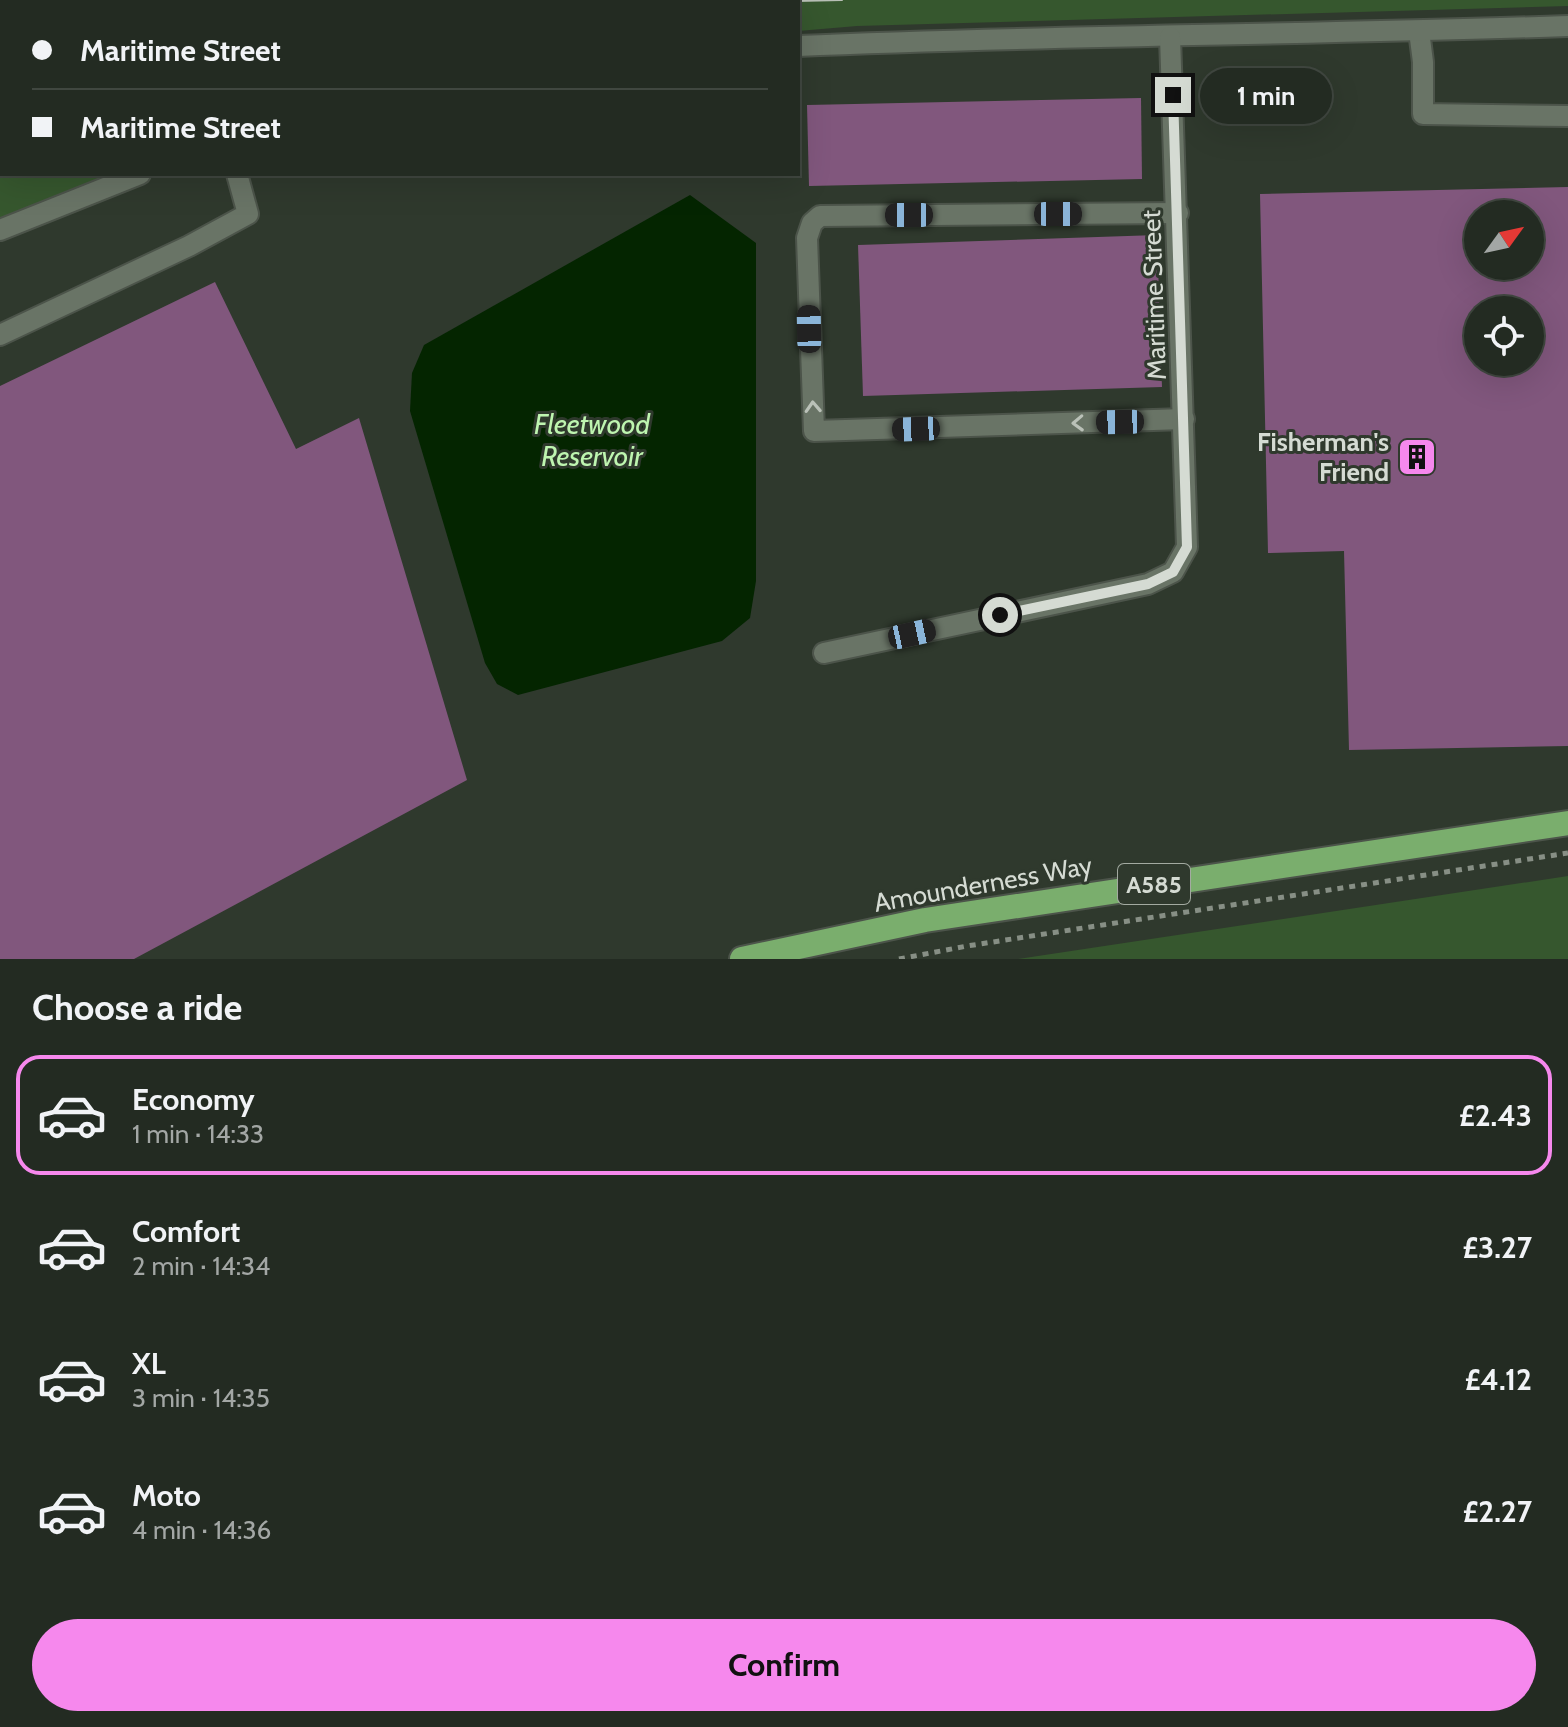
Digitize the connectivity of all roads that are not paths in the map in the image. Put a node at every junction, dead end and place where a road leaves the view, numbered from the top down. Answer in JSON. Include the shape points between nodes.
{"nodes":[{"id":1,"x":1568,"y":26,"type":"edge"},
{"id":2,"x":1419,"y":31,"type":"junction"},
{"id":3,"x":1170,"y":37,"type":"junction"},
{"id":4,"x":800,"y":46,"type":"edge"},
{"id":5,"x":1568,"y":116,"type":"edge"},
{"id":6,"x":135,"y":176,"type":"edge"},
{"id":7,"x":238,"y":176,"type":"edge"},
{"id":8,"x":1178,"y":213,"type":"junction"},
{"id":9,"x":0,"y":230,"type":"edge"},
{"id":10,"x":0,"y":335,"type":"edge"},
{"id":11,"x":1184,"y":419,"type":"junction"},
{"id":12,"x":824,"y":653,"type":"dead end"},
{"id":13,"x":1568,"y":823,"type":"edge"},
{"id":14,"x":742,"y":959,"type":"edge"}],
"edges":[{"from":1,"to":2,"type":"street"},
{"from":2,"to":3,"type":"street"},
{"from":2,"to":5,"type":"street","via":[[1423,114]]},
{"from":3,"to":4,"type":"street"},
{"from":3,"to":8,"type":"street","name":"Maritime Street"},
{"from":6,"to":9,"type":"street"},
{"from":7,"to":10,"type":"street","via":[[248,214]]},
{"from":8,"to":11,"type":"street","name":"Maritime Street"},
{"from":11,"to":8,"type":"street","one_way":true,"via":[[814,431],[807,238],[820,216]]},
{"from":11,"to":12,"type":"street","name":"Maritime Street","via":[[1187,547],[1173,572],[1148,584]]},
{"from":13,"to":14,"type":"highway","name":"Amounderness Way","number":"A585","via":[[925,920]]}]}
